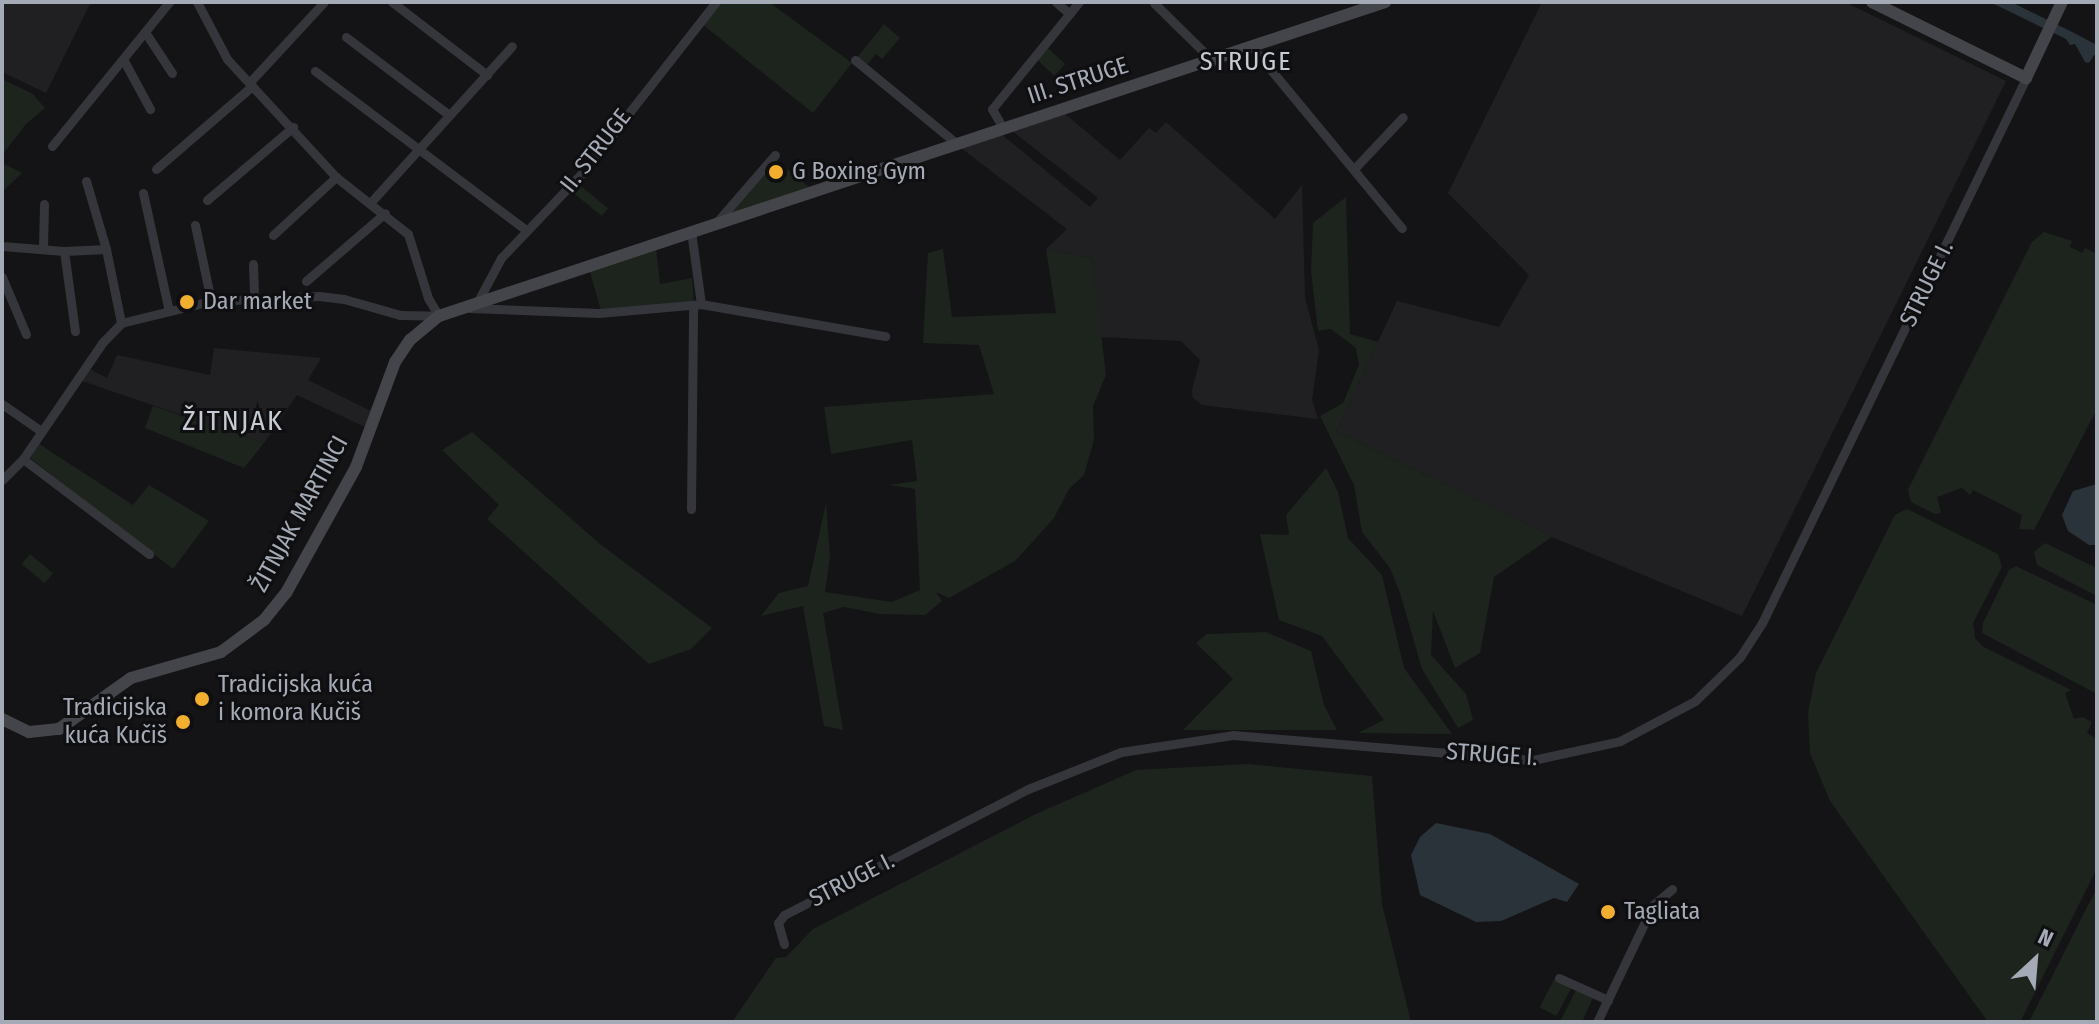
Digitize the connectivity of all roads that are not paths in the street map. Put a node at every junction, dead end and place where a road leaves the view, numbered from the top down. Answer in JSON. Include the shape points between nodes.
{"nodes":[{"id":1,"x":169,"y":2,"type":"edge"},
{"id":2,"x":197,"y":2,"type":"edge"},
{"id":3,"x":324,"y":2,"type":"edge"},
{"id":4,"x":392,"y":2,"type":"edge"},
{"id":5,"x":716,"y":2,"type":"edge"},
{"id":6,"x":1056,"y":2,"type":"edge"},
{"id":7,"x":1079,"y":2,"type":"edge"},
{"id":8,"x":1385,"y":2,"type":"edge"},
{"id":9,"x":1872,"y":2,"type":"edge"},
{"id":10,"x":1154,"y":3,"type":"edge"},
{"id":11,"x":2060,"y":5,"type":"edge"},
{"id":12,"x":1070,"y":14,"type":"junction"},
{"id":13,"x":145,"y":32,"type":"junction"},
{"id":14,"x":346,"y":37,"type":"dead end"},
{"id":15,"x":512,"y":46,"type":"dead end"},
{"id":16,"x":1252,"y":47,"type":"junction"},
{"id":17,"x":123,"y":59,"type":"junction"},
{"id":18,"x":855,"y":60,"type":"dead end"},
{"id":19,"x":1213,"y":61,"type":"junction"},
{"id":20,"x":315,"y":71,"type":"dead end"},
{"id":21,"x":172,"y":73,"type":"dead end"},
{"id":22,"x":487,"y":75,"type":"junction"},
{"id":23,"x":2026,"y":78,"type":"junction"},
{"id":24,"x":251,"y":84,"type":"junction"},
{"id":25,"x":150,"y":109,"type":"dead end"},
{"id":26,"x":449,"y":115,"type":"junction"},
{"id":27,"x":1403,"y":117,"type":"dead end"},
{"id":28,"x":293,"y":127,"type":"junction"},
{"id":29,"x":1003,"y":128,"type":"junction"},
{"id":30,"x":956,"y":143,"type":"junction"},
{"id":31,"x":52,"y":146,"type":"dead end"},
{"id":32,"x":418,"y":148,"type":"junction"},
{"id":33,"x":775,"y":155,"type":"dead end"},
{"id":34,"x":156,"y":169,"type":"dead end"},
{"id":35,"x":1354,"y":169,"type":"junction"},
{"id":36,"x":336,"y":177,"type":"junction"},
{"id":37,"x":86,"y":181,"type":"dead end"},
{"id":38,"x":143,"y":193,"type":"dead end"},
{"id":39,"x":207,"y":200,"type":"dead end"},
{"id":40,"x":371,"y":202,"type":"junction"},
{"id":41,"x":44,"y":204,"type":"dead end"},
{"id":42,"x":385,"y":213,"type":"junction"},
{"id":43,"x":716,"y":223,"type":"junction"},
{"id":44,"x":195,"y":225,"type":"dead end"},
{"id":45,"x":1402,"y":228,"type":"dead end"},
{"id":46,"x":526,"y":230,"type":"junction"},
{"id":47,"x":691,"y":231,"type":"junction"},
{"id":48,"x":273,"y":235,"type":"dead end"},
{"id":49,"x":2,"y":246,"type":"edge"},
{"id":50,"x":43,"y":248,"type":"junction"},
{"id":51,"x":106,"y":249,"type":"junction"},
{"id":52,"x":64,"y":251,"type":"junction"},
{"id":53,"x":253,"y":264,"type":"dead end"},
{"id":54,"x":2,"y":277,"type":"edge"},
{"id":55,"x":306,"y":281,"type":"dead end"},
{"id":56,"x":254,"y":299,"type":"junction"},
{"id":57,"x":211,"y":301,"type":"junction"},
{"id":58,"x":478,"y":301,"type":"junction"},
{"id":59,"x":697,"y":305,"type":"junction"},
{"id":60,"x":458,"y":308,"type":"junction"},
{"id":61,"x":169,"y":311,"type":"junction"},
{"id":62,"x":439,"y":316,"type":"junction"},
{"id":63,"x":121,"y":323,"type":"junction"},
{"id":64,"x":75,"y":331,"type":"dead end"},
{"id":65,"x":26,"y":334,"type":"dead end"},
{"id":66,"x":885,"y":336,"type":"dead end"},
{"id":67,"x":2,"y":404,"type":"edge"},
{"id":68,"x":41,"y":431,"type":"junction"},
{"id":69,"x":23,"y":459,"type":"junction"},
{"id":70,"x":2,"y":480,"type":"edge"},
{"id":71,"x":691,"y":509,"type":"dead end"},
{"id":72,"x":149,"y":554,"type":"dead end"},
{"id":73,"x":2,"y":719,"type":"edge"},
{"id":74,"x":1672,"y":889,"type":"dead end"},
{"id":75,"x":784,"y":944,"type":"dead end"},
{"id":76,"x":1559,"y":978,"type":"dead end"},
{"id":77,"x":1608,"y":1000,"type":"junction"},
{"id":78,"x":1597,"y":1022,"type":"edge"}],
"edges":[{"from":1,"to":13,"type":"street"},
{"from":2,"to":24,"type":"street","via":[[227,59]]},
{"from":3,"to":24,"type":"street"},
{"from":4,"to":22,"type":"street"},
{"from":5,"to":46,"type":"street","name":"II. STRUGE","via":[[581,174]]},
{"from":6,"to":12,"type":"street"},
{"from":7,"to":12,"type":"street"},
{"from":8,"to":16,"type":"street","name":"III. STRUGE"},
{"from":9,"to":23,"type":"street"},
{"from":10,"to":19,"type":"street"},
{"from":11,"to":23,"type":"street"},
{"from":12,"to":29,"type":"street","via":[[992,109]]},
{"from":13,"to":17,"type":"street"},
{"from":13,"to":21,"type":"street"},
{"from":14,"to":26,"type":"street"},
{"from":15,"to":22,"type":"street"},
{"from":16,"to":19,"type":"street","name":"III. STRUGE"},
{"from":16,"to":35,"type":"street"},
{"from":17,"to":25,"type":"street"},
{"from":17,"to":31,"type":"street"},
{"from":18,"to":30,"type":"street"},
{"from":19,"to":29,"type":"street","name":"III. STRUGE"},
{"from":20,"to":32,"type":"street"},
{"from":22,"to":26,"type":"street"},
{"from":23,"to":75,"type":"street","name":"STRUGE I.","via":[[1762,623],[1740,657],[1695,701],[1620,741],[1544,759],[1233,735],[1121,752],[1028,789],[784,915],[778,923]]},
{"from":24,"to":28,"type":"street"},
{"from":24,"to":34,"type":"street"},
{"from":26,"to":32,"type":"street"},
{"from":27,"to":35,"type":"street"},
{"from":28,"to":36,"type":"street"},
{"from":28,"to":39,"type":"street"},
{"from":29,"to":30,"type":"street","name":"III. STRUGE"},
{"from":30,"to":43,"type":"street","name":"III. STRUGE"},
{"from":32,"to":40,"type":"street"},
{"from":32,"to":46,"type":"street"},
{"from":33,"to":43,"type":"street"},
{"from":35,"to":45,"type":"street"},
{"from":36,"to":40,"type":"street"},
{"from":36,"to":48,"type":"street"},
{"from":37,"to":51,"type":"street"},
{"from":38,"to":61,"type":"street"},
{"from":40,"to":42,"type":"street"},
{"from":41,"to":50,"type":"street"},
{"from":42,"to":55,"type":"street"},
{"from":42,"to":62,"type":"street","via":[[412,241],[428,298]]},
{"from":43,"to":47,"type":"street","name":"III. STRUGE"},
{"from":44,"to":57,"type":"street"},
{"from":46,"to":58,"type":"street","name":"II. STRUGE","via":[[501,258]]},
{"from":47,"to":58,"type":"street","name":"III. STRUGE"},
{"from":47,"to":59,"type":"street"},
{"from":49,"to":50,"type":"street"},
{"from":50,"to":52,"type":"street"},
{"from":51,"to":52,"type":"street"},
{"from":51,"to":63,"type":"street"},
{"from":52,"to":64,"type":"street"},
{"from":53,"to":56,"type":"street"},
{"from":54,"to":65,"type":"street"},
{"from":56,"to":57,"type":"street"},
{"from":56,"to":62,"type":"street","via":[[331,296],[400,315]]},
{"from":57,"to":61,"type":"street"},
{"from":58,"to":60,"type":"street","name":"III. STRUGE"},
{"from":59,"to":60,"type":"street","name":"ŽITNJAK MARTINCI","via":[[599,313]]},
{"from":59,"to":66,"type":"street","name":"ŽITNJAK MARTINCI"},
{"from":59,"to":71,"type":"street"},
{"from":60,"to":62,"type":"street","name":"ŽITNJAK MARTINCI"},
{"from":61,"to":63,"type":"street"},
{"from":62,"to":73,"type":"street","name":"ŽITNJAK MARTINCI","via":[[410,340],[395,362],[356,467],[286,593],[264,620],[221,652],[131,678],[59,729],[29,732]]},
{"from":63,"to":68,"type":"street"},
{"from":67,"to":68,"type":"street"},
{"from":68,"to":69,"type":"street"},
{"from":69,"to":70,"type":"street"},
{"from":69,"to":72,"type":"street"},
{"from":74,"to":77,"type":"street","via":[[1653,905]]},
{"from":76,"to":77,"type":"street"},
{"from":77,"to":78,"type":"street"}]}
